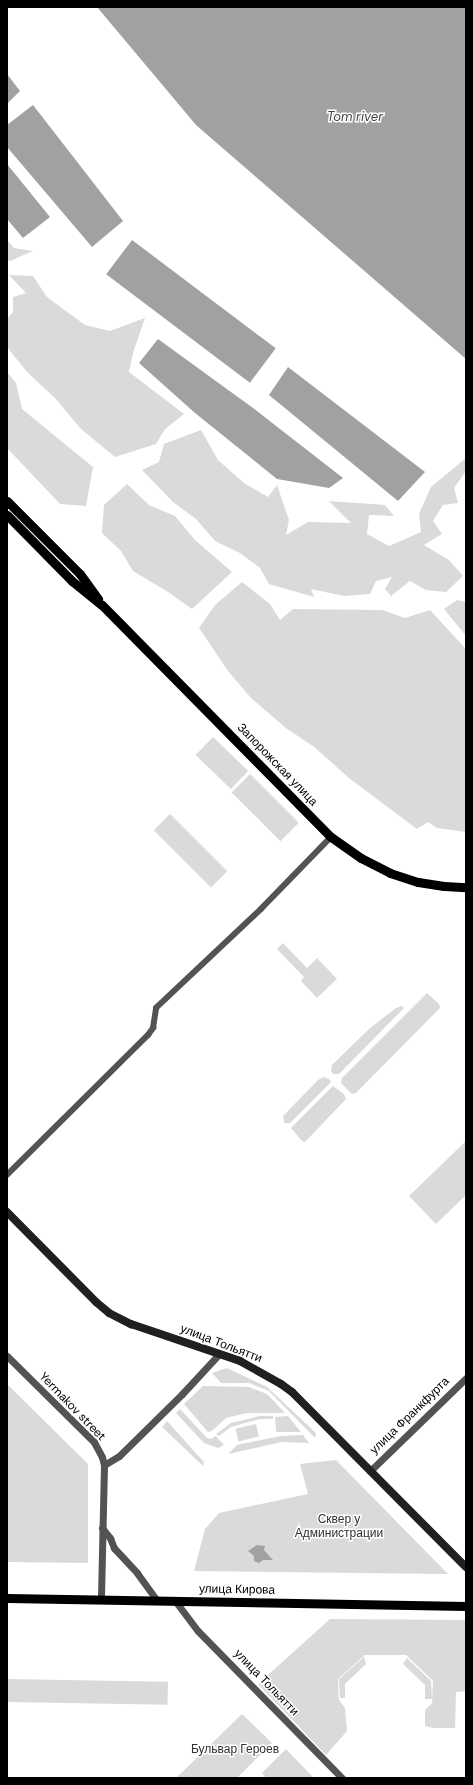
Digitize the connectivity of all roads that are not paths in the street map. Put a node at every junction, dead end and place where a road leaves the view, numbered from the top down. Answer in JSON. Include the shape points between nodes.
{"nodes":[{"id":1,"x":7,"y":501,"type":"edge"},
{"id":2,"x":7,"y":515,"type":"edge"},
{"id":3,"x":102,"y":605,"type":"junction"},
{"id":4,"x":331,"y":837,"type":"junction"},
{"id":5,"x":466,"y":887,"type":"edge"},
{"id":6,"x":7,"y":1175,"type":"edge"},
{"id":7,"x":7,"y":1212,"type":"edge"},
{"id":8,"x":219,"y":1354,"type":"junction"},
{"id":9,"x":7,"y":1356,"type":"edge"},
{"id":10,"x":466,"y":1378,"type":"edge"},
{"id":11,"x":104,"y":1465,"type":"junction"},
{"id":12,"x":370,"y":1471,"type":"junction"},
{"id":13,"x":102,"y":1528,"type":"junction"},
{"id":14,"x":466,"y":1567,"type":"edge"},
{"id":15,"x":7,"y":1598,"type":"edge"},
{"id":16,"x":101,"y":1600,"type":"junction"},
{"id":17,"x":157,"y":1601,"type":"junction"},
{"id":18,"x":176,"y":1602,"type":"junction"},
{"id":19,"x":466,"y":1606,"type":"edge"},
{"id":20,"x":342,"y":1778,"type":"edge"}],
"edges":[{"from":1,"to":3,"type":"main road","name":"Запорожская улица","via":[[80,574]]},
{"from":2,"to":3,"type":"main road","name":"Запорожская улица","via":[[72,581]]},
{"from":3,"to":4,"type":"main road","name":"Запорожская улица"},
{"from":4,"to":5,"type":"main road","name":"Запорожская улица","via":[[361,858],[390,873],[418,882]]},
{"from":4,"to":6,"type":"street","via":[[261,909],[156,1008],[153,1028],[148,1035]]},
{"from":7,"to":8,"type":"main road","name":"улица Тольятти","via":[[109,1313],[131,1324]]},
{"from":8,"to":11,"type":"street","via":[[119,1456]]},
{"from":8,"to":12,"type":"main road","name":"улица Тольятти","via":[[255,1368],[286,1388]]},
{"from":9,"to":11,"type":"street","name":"Yermakov street","via":[[94,1442]]},
{"from":10,"to":12,"type":"street","name":"улица Франкфурта"},
{"from":11,"to":13,"type":"street","name":"Yermakov street"},
{"from":12,"to":14,"type":"main road","name":"улица Тольятти"},
{"from":13,"to":16,"type":"street","name":"Yermakov street"},
{"from":13,"to":17,"type":"street","via":[[114,1548],[137,1573]]},
{"from":15,"to":16,"type":"main road","name":"улица Кирова"},
{"from":16,"to":17,"type":"main road","name":"улица Кирова"},
{"from":17,"to":18,"type":"main road","name":"улица Кирова"},
{"from":18,"to":19,"type":"main road","name":"улица Кирова"},
{"from":18,"to":20,"type":"street","name":"улица Тольятти","via":[[198,1631]]}]}
